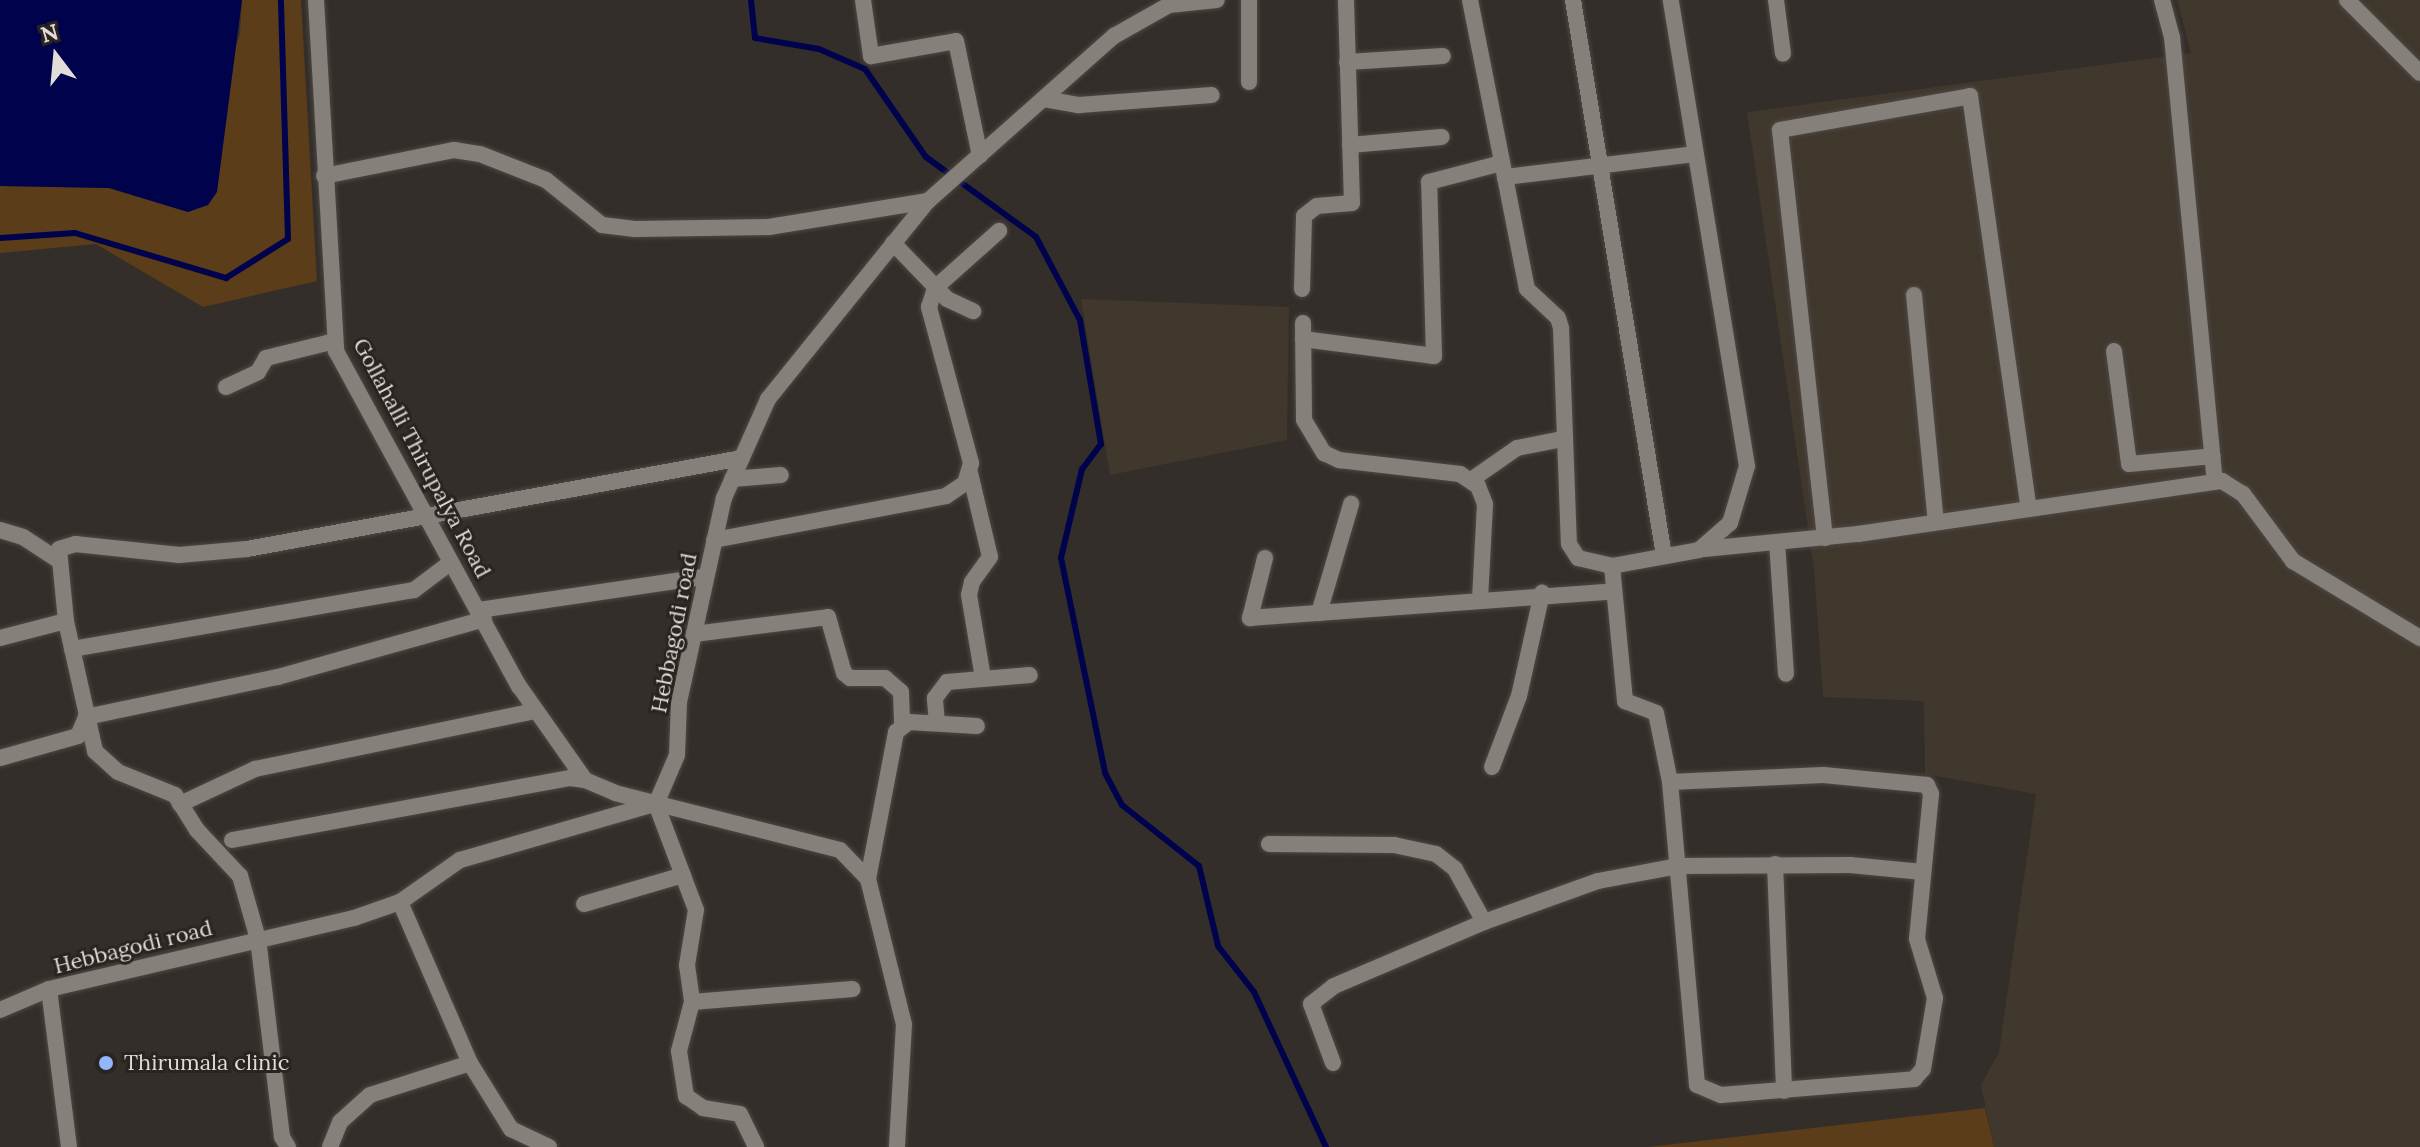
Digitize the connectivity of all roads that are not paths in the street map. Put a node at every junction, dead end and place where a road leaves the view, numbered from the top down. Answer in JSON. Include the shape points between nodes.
{"nodes":[{"id":1,"x":316,"y":0,"type":"edge"},
{"id":2,"x":863,"y":0,"type":"edge"},
{"id":3,"x":1217,"y":0,"type":"edge"},
{"id":4,"x":1249,"y":0,"type":"edge"},
{"id":5,"x":1346,"y":0,"type":"edge"},
{"id":6,"x":1470,"y":0,"type":"edge"},
{"id":7,"x":1573,"y":0,"type":"edge"},
{"id":8,"x":1671,"y":0,"type":"edge"},
{"id":9,"x":1776,"y":0,"type":"edge"},
{"id":10,"x":2162,"y":0,"type":"edge"},
{"id":11,"x":2347,"y":0,"type":"edge"},
{"id":12,"x":1185,"y":2,"type":"edge"},
{"id":13,"x":1783,"y":54,"type":"dead end"},
{"id":14,"x":1443,"y":56,"type":"dead end"},
{"id":15,"x":1347,"y":62,"type":"junction"},
{"id":16,"x":2420,"y":73,"type":"edge"},
{"id":17,"x":1249,"y":82,"type":"dead end"},
{"id":18,"x":1212,"y":95,"type":"dead end"},
{"id":19,"x":1044,"y":99,"type":"junction"},
{"id":20,"x":1442,"y":137,"type":"dead end"},
{"id":21,"x":1350,"y":145,"type":"junction"},
{"id":22,"x":1695,"y":154,"type":"junction"},
{"id":23,"x":980,"y":156,"type":"junction"},
{"id":24,"x":1600,"y":165,"type":"junction"},
{"id":25,"x":1503,"y":170,"type":"junction"},
{"id":26,"x":324,"y":176,"type":"junction"},
{"id":27,"x":928,"y":201,"type":"junction"},
{"id":28,"x":999,"y":231,"type":"dead end"},
{"id":29,"x":893,"y":243,"type":"junction"},
{"id":30,"x":935,"y":288,"type":"junction"},
{"id":31,"x":1302,"y":289,"type":"dead end"},
{"id":32,"x":1914,"y":295,"type":"dead end"},
{"id":33,"x":973,"y":311,"type":"dead end"},
{"id":34,"x":335,"y":341,"type":"junction"},
{"id":35,"x":2114,"y":351,"type":"dead end"},
{"id":36,"x":226,"y":387,"type":"dead end"},
{"id":37,"x":1563,"y":439,"type":"junction"},
{"id":38,"x":2213,"y":456,"type":"junction"},
{"id":39,"x":742,"y":458,"type":"junction"},
{"id":40,"x":970,"y":473,"type":"junction"},
{"id":41,"x":781,"y":475,"type":"dead end"},
{"id":42,"x":732,"y":479,"type":"junction"},
{"id":43,"x":1471,"y":480,"type":"junction"},
{"id":44,"x":2215,"y":480,"type":"junction"},
{"id":45,"x":1351,"y":504,"type":"dead end"},
{"id":46,"x":2029,"y":508,"type":"junction"},
{"id":47,"x":425,"y":514,"type":"junction"},
{"id":48,"x":1936,"y":522,"type":"junction"},
{"id":49,"x":0,"y":530,"type":"edge"},
{"id":50,"x":1825,"y":538,"type":"junction"},
{"id":51,"x":714,"y":540,"type":"junction"},
{"id":52,"x":1777,"y":542,"type":"junction"},
{"id":53,"x":1699,"y":550,"type":"junction"},
{"id":54,"x":1664,"y":556,"type":"junction"},
{"id":55,"x":1265,"y":558,"type":"dead end"},
{"id":56,"x":58,"y":560,"type":"junction"},
{"id":57,"x":450,"y":563,"type":"junction"},
{"id":58,"x":1612,"y":566,"type":"junction"},
{"id":59,"x":703,"y":577,"type":"junction"},
{"id":60,"x":1614,"y":591,"type":"junction"},
{"id":61,"x":1542,"y":593,"type":"junction"},
{"id":62,"x":1480,"y":601,"type":"junction"},
{"id":63,"x":1319,"y":613,"type":"junction"},
{"id":64,"x":482,"y":614,"type":"junction"},
{"id":65,"x":66,"y":621,"type":"junction"},
{"id":66,"x":694,"y":634,"type":"junction"},
{"id":67,"x":0,"y":638,"type":"edge"},
{"id":68,"x":2420,"y":638,"type":"edge"},
{"id":69,"x":72,"y":649,"type":"junction"},
{"id":70,"x":1786,"y":674,"type":"dead end"},
{"id":71,"x":1030,"y":675,"type":"dead end"},
{"id":72,"x":983,"y":678,"type":"junction"},
{"id":73,"x":534,"y":711,"type":"junction"},
{"id":74,"x":86,"y":717,"type":"junction"},
{"id":75,"x":937,"y":723,"type":"junction"},
{"id":76,"x":902,"y":725,"type":"junction"},
{"id":77,"x":977,"y":726,"type":"dead end"},
{"id":78,"x":0,"y":758,"type":"edge"},
{"id":79,"x":1492,"y":767,"type":"dead end"},
{"id":80,"x":585,"y":780,"type":"junction"},
{"id":81,"x":1670,"y":782,"type":"junction"},
{"id":82,"x":180,"y":804,"type":"junction"},
{"id":83,"x":656,"y":804,"type":"junction"},
{"id":84,"x":232,"y":840,"type":"dead end"},
{"id":85,"x":1269,"y":844,"type":"dead end"},
{"id":86,"x":1775,"y":864,"type":"junction"},
{"id":87,"x":1678,"y":866,"type":"junction"},
{"id":88,"x":1923,"y":872,"type":"junction"},
{"id":89,"x":683,"y":875,"type":"junction"},
{"id":90,"x":868,"y":879,"type":"junction"},
{"id":91,"x":400,"y":902,"type":"junction"},
{"id":92,"x":584,"y":904,"type":"dead end"},
{"id":93,"x":1484,"y":922,"type":"junction"},
{"id":94,"x":258,"y":939,"type":"junction"},
{"id":95,"x":49,"y":989,"type":"junction"},
{"id":96,"x":852,"y":989,"type":"dead end"},
{"id":97,"x":692,"y":1002,"type":"junction"},
{"id":98,"x":0,"y":1010,"type":"edge"},
{"id":99,"x":470,"y":1063,"type":"junction"},
{"id":100,"x":1333,"y":1063,"type":"dead end"},
{"id":101,"x":1784,"y":1091,"type":"junction"},
{"id":102,"x":69,"y":1147,"type":"edge"},
{"id":103,"x":288,"y":1147,"type":"edge"},
{"id":104,"x":330,"y":1147,"type":"edge"},
{"id":105,"x":549,"y":1147,"type":"edge"},
{"id":106,"x":756,"y":1147,"type":"edge"},
{"id":107,"x":897,"y":1147,"type":"edge"}],
"edges":[{"from":1,"to":26,"type":"street","name":"Gollahalli Thirupalya Road"},
{"from":2,"to":23,"type":"street","via":[[871,56],[956,41]]},
{"from":3,"to":12,"type":"street","name":"Hebbagodi road"},
{"from":4,"to":17,"type":"street"},
{"from":5,"to":15,"type":"street"},
{"from":6,"to":25,"type":"street"},
{"from":7,"to":24,"type":"street"},
{"from":8,"to":22,"type":"street"},
{"from":9,"to":13,"type":"street"},
{"from":10,"to":38,"type":"street","via":[[2172,37]]},
{"from":11,"to":16,"type":"street"},
{"from":12,"to":19,"type":"street","name":"Hebbagodi road","via":[[1169,5],[1114,36]]},
{"from":14,"to":15,"type":"street"},
{"from":15,"to":21,"type":"street"},
{"from":18,"to":19,"type":"street","via":[[1079,105]]},
{"from":19,"to":23,"type":"street","name":"Hebbagodi road"},
{"from":20,"to":21,"type":"street"},
{"from":21,"to":31,"type":"street","via":[[1352,203],[1317,206],[1304,216]]},
{"from":22,"to":24,"type":"street"},
{"from":22,"to":53,"type":"street","via":[[1747,466],[1730,523]]},
{"from":23,"to":27,"type":"street","name":"Hebbagodi road"},
{"from":24,"to":25,"type":"street"},
{"from":24,"to":54,"type":"street"},
{"from":25,"to":37,"type":"street","via":[[1527,289],[1558,318],[1561,328]]},
{"from":25,"to":43,"type":"street","via":[[1429,182],[1434,356],[1303,331],[1304,420],[1324,453],[1339,460],[1460,474]]},
{"from":26,"to":27,"type":"street","via":[[454,150],[480,154],[546,180],[602,225],[635,229],[769,227]]},
{"from":26,"to":34,"type":"street","name":"Gollahalli Thirupalya Road"},
{"from":27,"to":29,"type":"street","name":"Hebbagodi road"},
{"from":28,"to":30,"type":"street"},
{"from":29,"to":30,"type":"street"},
{"from":29,"to":39,"type":"street","name":"Hebbagodi road","via":[[768,399]]},
{"from":30,"to":33,"type":"street"},
{"from":30,"to":40,"type":"street","via":[[929,307]]},
{"from":32,"to":48,"type":"street"},
{"from":34,"to":36,"type":"street","via":[[266,358],[258,372]]},
{"from":34,"to":47,"type":"street","name":"Gollahalli Thirupalya Road"},
{"from":35,"to":38,"type":"street","via":[[2129,464]]},
{"from":37,"to":43,"type":"street","via":[[1517,448]]},
{"from":37,"to":58,"type":"street","via":[[1569,544],[1578,558]]},
{"from":38,"to":44,"type":"street"},
{"from":39,"to":42,"type":"street","name":"Hebbagodi road"},
{"from":39,"to":47,"type":"street"},
{"from":40,"to":51,"type":"street","via":[[946,496]]},
{"from":40,"to":72,"type":"street","via":[[990,557],[970,588]]},
{"from":41,"to":42,"type":"street"},
{"from":42,"to":51,"type":"street","name":"Hebbagodi road"},
{"from":43,"to":62,"type":"street","via":[[1485,504]]},
{"from":44,"to":46,"type":"street"},
{"from":44,"to":68,"type":"street","via":[[2243,494],[2293,561]]},
{"from":45,"to":63,"type":"street"},
{"from":46,"to":48,"type":"street"},
{"from":46,"to":50,"type":"street","via":[[1970,96],[1780,130]]},
{"from":47,"to":56,"type":"street","via":[[206,554],[75,544],[59,549]]},
{"from":47,"to":57,"type":"street","name":"Gollahalli Thirupalya Road"},
{"from":48,"to":50,"type":"street"},
{"from":49,"to":56,"type":"street","via":[[23,537]]},
{"from":50,"to":52,"type":"street"},
{"from":51,"to":59,"type":"street","name":"Hebbagodi road"},
{"from":52,"to":53,"type":"street"},
{"from":52,"to":70,"type":"street"},
{"from":53,"to":54,"type":"street"},
{"from":54,"to":58,"type":"street"},
{"from":55,"to":63,"type":"street","via":[[1250,618]]},
{"from":56,"to":65,"type":"street"},
{"from":57,"to":64,"type":"street","name":"Gollahalli Thirupalya Road"},
{"from":57,"to":69,"type":"street","via":[[414,590]]},
{"from":58,"to":60,"type":"street"},
{"from":59,"to":64,"type":"street"},
{"from":59,"to":66,"type":"street","name":"Hebbagodi road"},
{"from":60,"to":61,"type":"street"},
{"from":60,"to":81,"type":"street","via":[[1625,701],[1656,713]]},
{"from":61,"to":62,"type":"street"},
{"from":61,"to":79,"type":"street","via":[[1519,696]]},
{"from":62,"to":63,"type":"street"},
{"from":64,"to":73,"type":"street","name":"Gollahalli Thirupalya Road"},
{"from":64,"to":74,"type":"street","via":[[278,677]]},
{"from":65,"to":67,"type":"street"},
{"from":65,"to":69,"type":"street"},
{"from":66,"to":76,"type":"street","via":[[828,617],[844,673],[850,678],[885,678],[901,692]]},
{"from":66,"to":83,"type":"street","name":"Hebbagodi road","via":[[679,702],[677,755]]},
{"from":69,"to":74,"type":"street"},
{"from":71,"to":72,"type":"street"},
{"from":72,"to":75,"type":"street","via":[[942,685],[935,698]]},
{"from":73,"to":80,"type":"street","name":"Gollahalli Thirupalya Road"},
{"from":73,"to":82,"type":"street","via":[[255,769]]},
{"from":74,"to":78,"type":"street","via":[[78,736]]},
{"from":74,"to":82,"type":"street","via":[[100,759],[175,795]]},
{"from":75,"to":76,"type":"street"},
{"from":75,"to":77,"type":"street"},
{"from":76,"to":90,"type":"street","via":[[894,740]]},
{"from":80,"to":83,"type":"street"},
{"from":80,"to":84,"type":"street","via":[[570,778]]},
{"from":81,"to":87,"type":"street"},
{"from":81,"to":88,"type":"street","via":[[1823,775],[1917,781],[1931,794]]},
{"from":82,"to":94,"type":"street","via":[[197,830],[235,868]]},
{"from":83,"to":89,"type":"street"},
{"from":83,"to":90,"type":"street","via":[[840,850]]},
{"from":83,"to":91,"type":"street","name":"Hebbagodi road","via":[[460,860]]},
{"from":85,"to":93,"type":"street","via":[[1394,845],[1436,854],[1455,869]]},
{"from":86,"to":87,"type":"street"},
{"from":86,"to":88,"type":"street"},
{"from":86,"to":101,"type":"street"},
{"from":87,"to":93,"type":"street","via":[[1598,881]]},
{"from":87,"to":101,"type":"street","via":[[1697,1085],[1721,1095]]},
{"from":88,"to":101,"type":"street","via":[[1918,946],[1936,990],[1923,1069],[1900,1083]]},
{"from":89,"to":92,"type":"street"},
{"from":89,"to":97,"type":"street","via":[[696,919],[687,965]]},
{"from":90,"to":107,"type":"street","via":[[904,1024]]},
{"from":91,"to":94,"type":"street","name":"Hebbagodi road"},
{"from":91,"to":99,"type":"street"},
{"from":93,"to":100,"type":"street","via":[[1334,986],[1311,1004]]},
{"from":94,"to":95,"type":"street","name":"Hebbagodi road"},
{"from":94,"to":103,"type":"street","via":[[282,1137]]},
{"from":95,"to":98,"type":"street","name":"Hebbagodi road"},
{"from":95,"to":102,"type":"street"},
{"from":96,"to":97,"type":"street"},
{"from":97,"to":106,"type":"street","via":[[679,1051],[686,1096],[703,1108],[740,1114]]},
{"from":99,"to":104,"type":"street","via":[[370,1095],[340,1122]]},
{"from":99,"to":105,"type":"street","via":[[511,1129]]}]}
